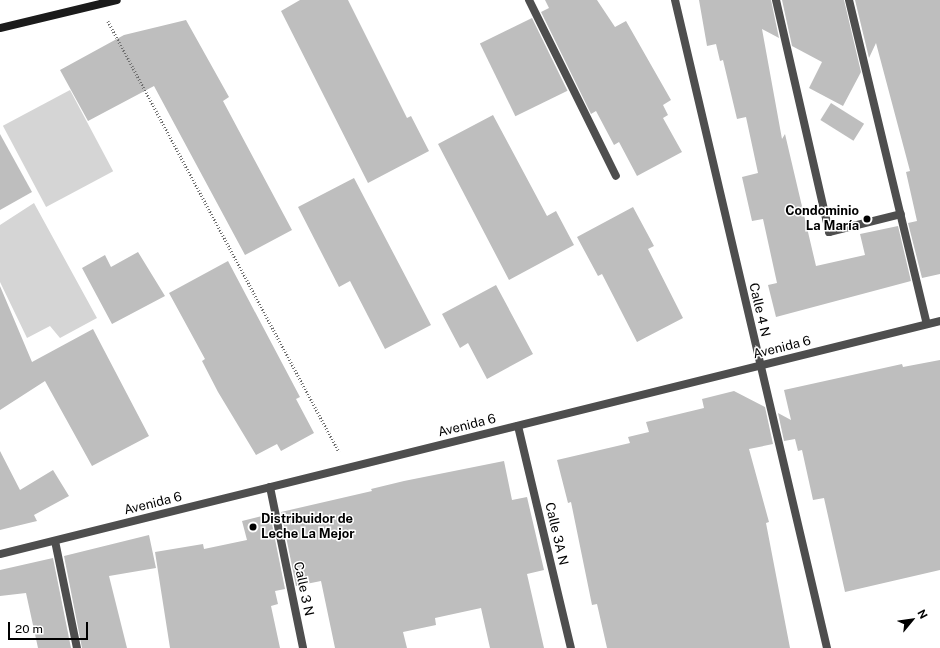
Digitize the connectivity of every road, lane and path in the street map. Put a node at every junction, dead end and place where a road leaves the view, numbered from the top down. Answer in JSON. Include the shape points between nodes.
{"nodes":[{"id":1,"x":117,"y":0,"type":"edge"},
{"id":2,"x":529,"y":0,"type":"edge"},
{"id":3,"x":674,"y":0,"type":"edge"},
{"id":4,"x":776,"y":0,"type":"edge"},
{"id":5,"x":849,"y":0,"type":"edge"},
{"id":6,"x":98,"y":4,"type":"junction"},
{"id":7,"x":0,"y":28,"type":"edge"},
{"id":8,"x":616,"y":176,"type":"dead end"},
{"id":9,"x":901,"y":214,"type":"junction"},
{"id":10,"x":940,"y":321,"type":"edge"},
{"id":11,"x":927,"y":324,"type":"junction"},
{"id":12,"x":760,"y":366,"type":"junction"},
{"id":13,"x":518,"y":426,"type":"junction"},
{"id":14,"x":348,"y":468,"type":"junction"},
{"id":15,"x":270,"y":487,"type":"junction"},
{"id":16,"x":55,"y":541,"type":"junction"},
{"id":17,"x":0,"y":554,"type":"edge"},
{"id":18,"x":77,"y":648,"type":"edge"},
{"id":19,"x":303,"y":648,"type":"edge"},
{"id":20,"x":571,"y":648,"type":"edge"},
{"id":21,"x":827,"y":648,"type":"edge"}],
"edges":[{"from":1,"to":6,"type":"street"},
{"from":2,"to":8,"type":"street"},
{"from":3,"to":12,"type":"street","name":"Calle 4 N"},
{"from":4,"to":9,"type":"street","via":[[829,232]]},
{"from":5,"to":9,"type":"street"},
{"from":6,"to":7,"type":"street"},
{"from":6,"to":14,"type":"path"},
{"from":9,"to":11,"type":"street"},
{"from":10,"to":11,"type":"street","name":"Avenida 6"},
{"from":11,"to":12,"type":"street","name":"Avenida 6"},
{"from":12,"to":13,"type":"street","name":"Avenida 6"},
{"from":12,"to":21,"type":"street","name":"Calle 4 N"},
{"from":13,"to":14,"type":"street","name":"Avenida 6"},
{"from":13,"to":20,"type":"street","name":"Calle 3A N"},
{"from":14,"to":15,"type":"street","name":"Avenida 6"},
{"from":15,"to":16,"type":"street","name":"Avenida 6"},
{"from":15,"to":19,"type":"street","name":"Calle 3 N"},
{"from":16,"to":17,"type":"street","name":"Avenida 6"},
{"from":16,"to":18,"type":"street"}]}
